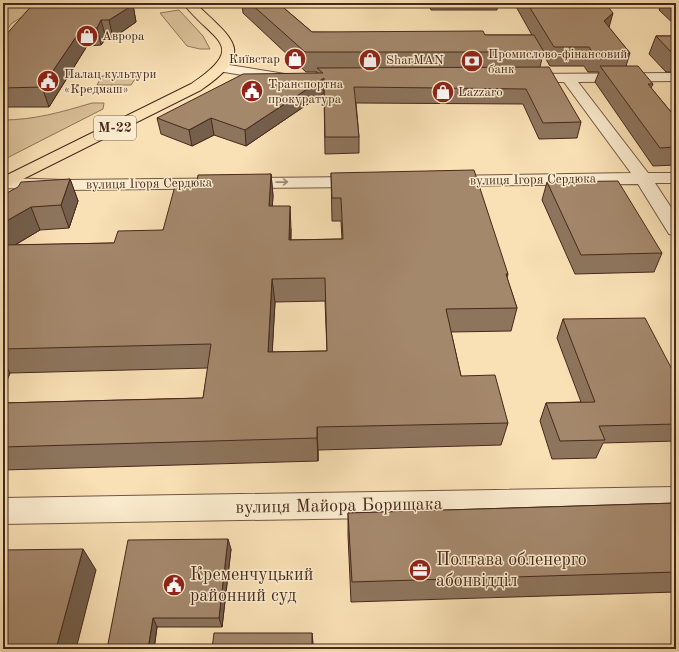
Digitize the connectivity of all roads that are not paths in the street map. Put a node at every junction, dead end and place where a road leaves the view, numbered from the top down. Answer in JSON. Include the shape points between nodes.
{"nodes":[{"id":1,"x":189,"y":3,"type":"edge"},
{"id":2,"x":223,"y":68,"type":"junction"},
{"id":3,"x":676,"y":77,"type":"edge"},
{"id":4,"x":296,"y":78,"type":"edge"},
{"id":5,"x":514,"y":78,"type":"edge"},
{"id":6,"x":568,"y":78,"type":"junction"},
{"id":7,"x":676,"y":178,"type":"edge"},
{"id":8,"x":644,"y":179,"type":"junction"},
{"id":9,"x":431,"y":181,"type":"edge"},
{"id":10,"x":376,"y":182,"type":"edge"},
{"id":11,"x":4,"y":183,"type":"edge"},
{"id":12,"x":676,"y":230,"type":"edge"},
{"id":13,"x":676,"y":500,"type":"edge"},
{"id":14,"x":3,"y":511,"type":"edge"}],
"edges":[{"from":1,"to":2,"type":"highway","via":[[228,44],[230,57]]},
{"from":2,"to":4,"type":"street","via":[[277,78]]},
{"from":2,"to":11,"type":"highway","number":"М-22","via":[[196,87]]},
{"from":3,"to":6,"type":"street"},
{"from":5,"to":6,"type":"street"},
{"from":6,"to":8,"type":"street"},
{"from":7,"to":8,"type":"street","name":"вулиця Ігоря Сердюка"},
{"from":8,"to":9,"type":"street","name":"вулиця Ігоря Сердюка"},
{"from":8,"to":12,"type":"street"},
{"from":11,"to":10,"type":"street","name":"вулиця Ігоря Сердюка","number":"М-22","one_way":true},
{"from":13,"to":14,"type":"street","name":"вулиця Майора Борищака"}]}
